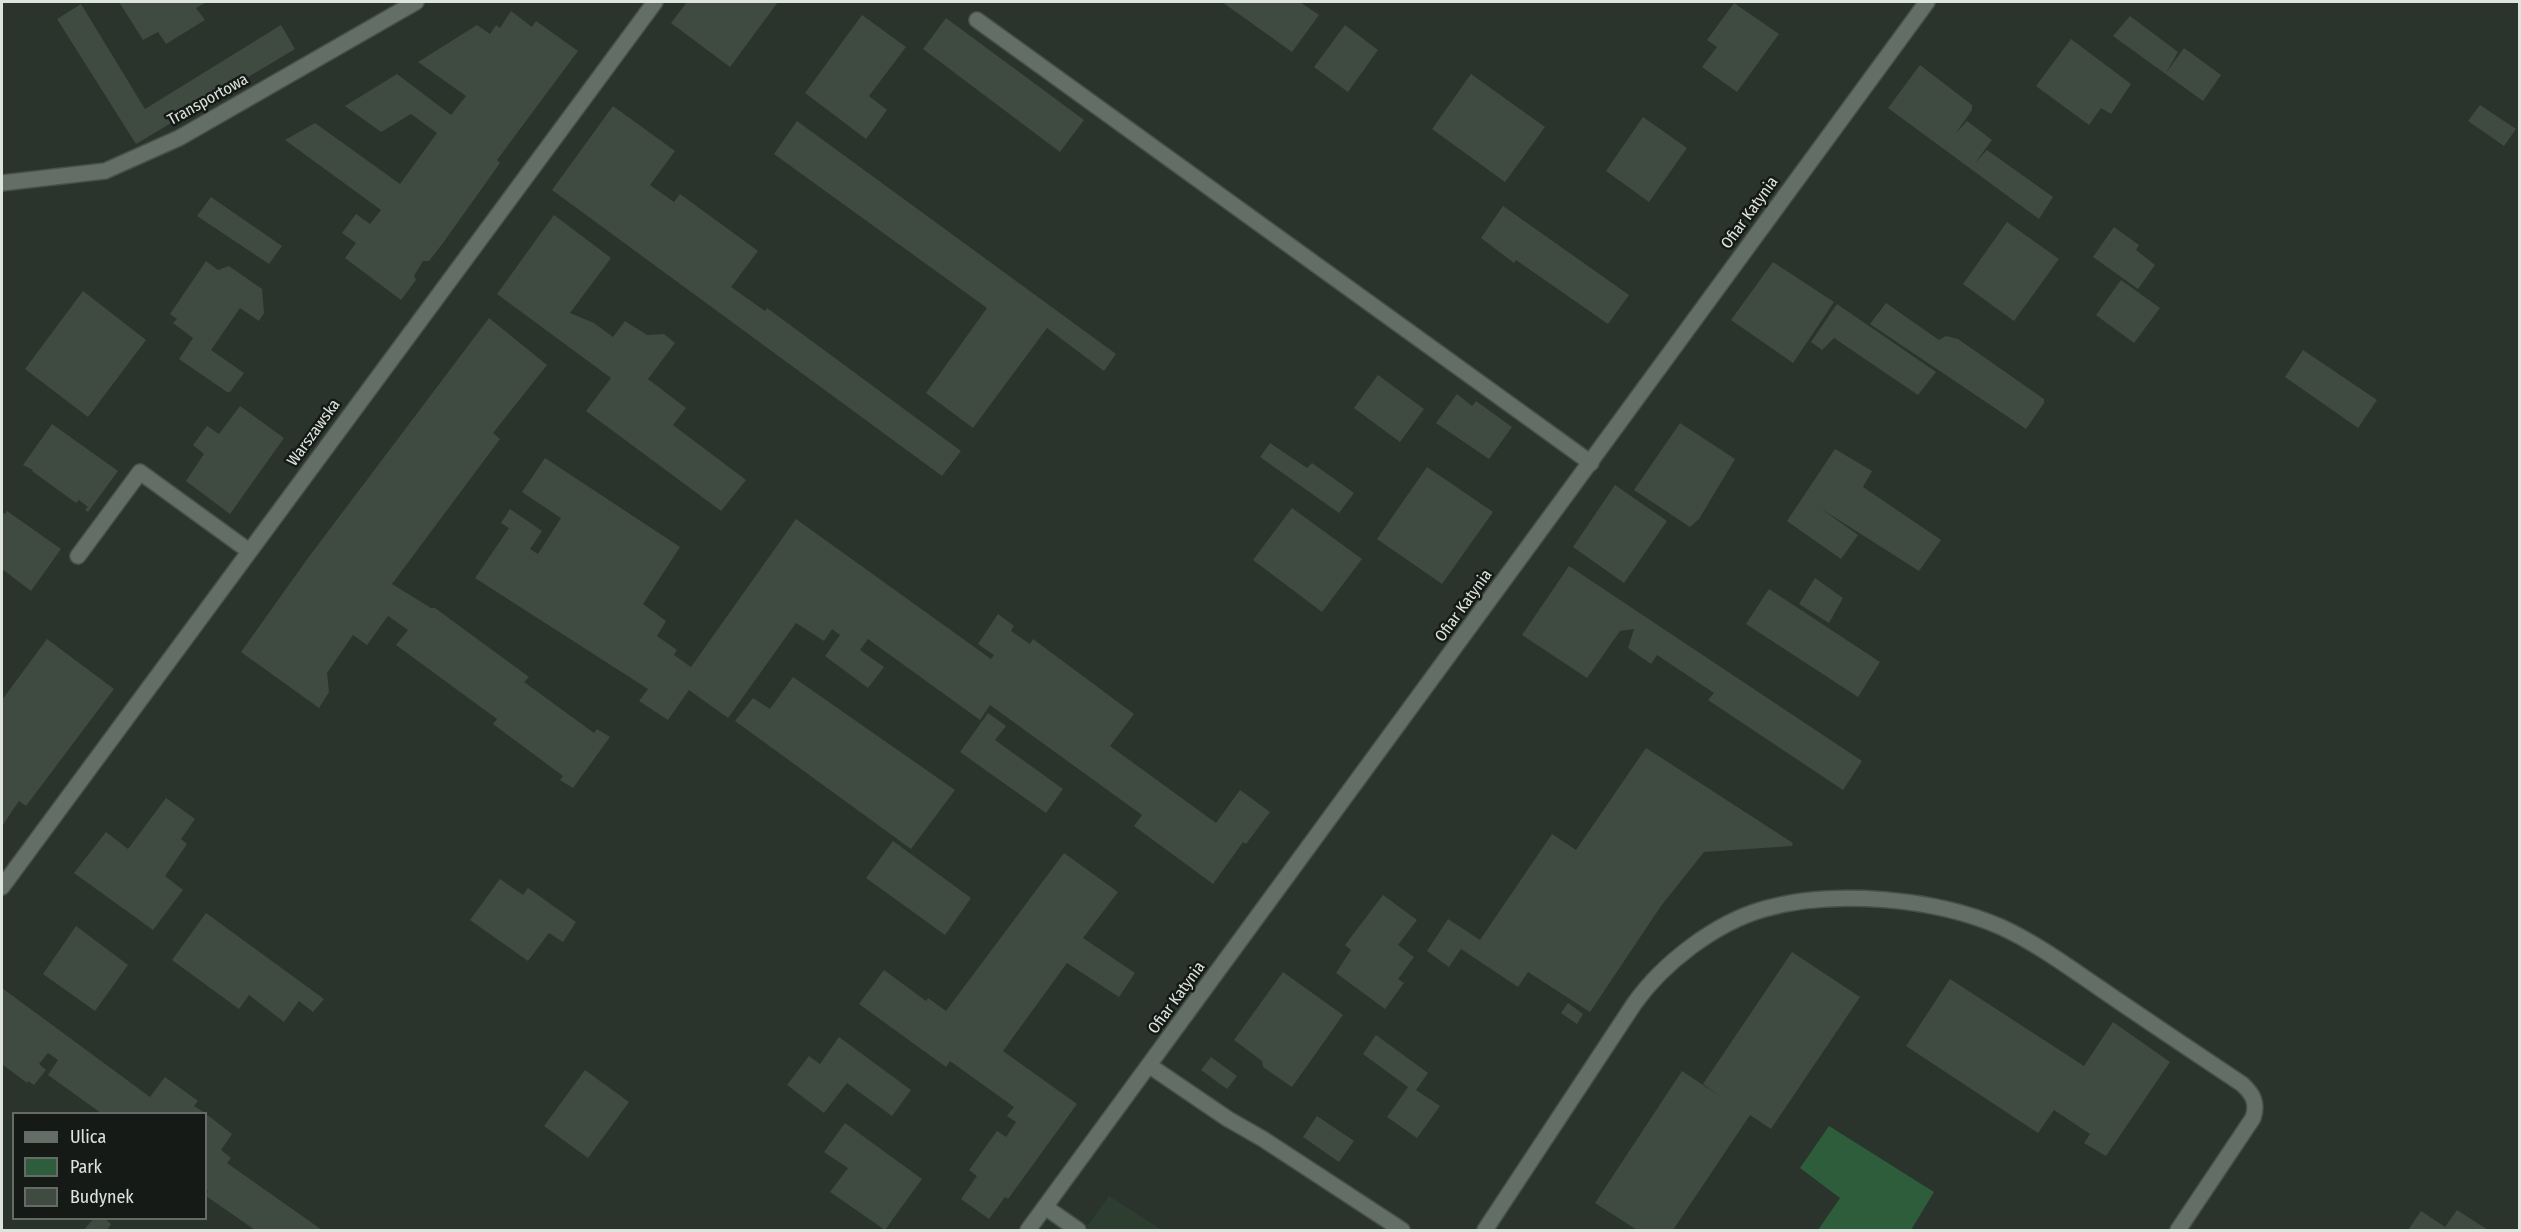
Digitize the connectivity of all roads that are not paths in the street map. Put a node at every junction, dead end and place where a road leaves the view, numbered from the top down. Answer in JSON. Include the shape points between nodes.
{"nodes":[{"id":1,"x":416,"y":2,"type":"edge"},
{"id":2,"x":655,"y":2,"type":"edge"},
{"id":3,"x":1927,"y":2,"type":"edge"},
{"id":4,"x":977,"y":21,"type":"dead end"},
{"id":5,"x":2,"y":183,"type":"edge"},
{"id":6,"x":1591,"y":463,"type":"junction"},
{"id":7,"x":249,"y":551,"type":"junction"},
{"id":8,"x":78,"y":556,"type":"dead end"},
{"id":9,"x":2,"y":887,"type":"edge"},
{"id":10,"x":1150,"y":1066,"type":"junction"},
{"id":11,"x":1045,"y":1207,"type":"junction"},
{"id":12,"x":1028,"y":1230,"type":"edge"},
{"id":13,"x":1078,"y":1230,"type":"edge"},
{"id":14,"x":1402,"y":1230,"type":"edge"},
{"id":15,"x":1485,"y":1230,"type":"edge"},
{"id":16,"x":2178,"y":1230,"type":"edge"}],
"edges":[{"from":1,"to":5,"type":"street","name":"Transportowa","via":[[179,138],[105,171]]},
{"from":2,"to":7,"type":"street","name":"Warszawska"},
{"from":3,"to":6,"type":"street","name":"Ofiar Katynia"},
{"from":4,"to":6,"type":"street"},
{"from":6,"to":10,"type":"street","name":"Ofiar Katynia"},
{"from":7,"to":8,"type":"street","via":[[140,472]]},
{"from":7,"to":9,"type":"street","name":"Warszawska"},
{"from":10,"to":11,"type":"street","name":"Ofiar Katynia"},
{"from":10,"to":14,"type":"street"},
{"from":11,"to":12,"type":"street","name":"Ofiar Katynia"},
{"from":11,"to":13,"type":"street"},
{"from":15,"to":16,"type":"street","via":[[1634,1004],[1661,971],[1719,930],[1763,909],[1851,899],[1946,910],[2014,933],[2249,1091],[2256,1109],[2253,1118]]}]}
